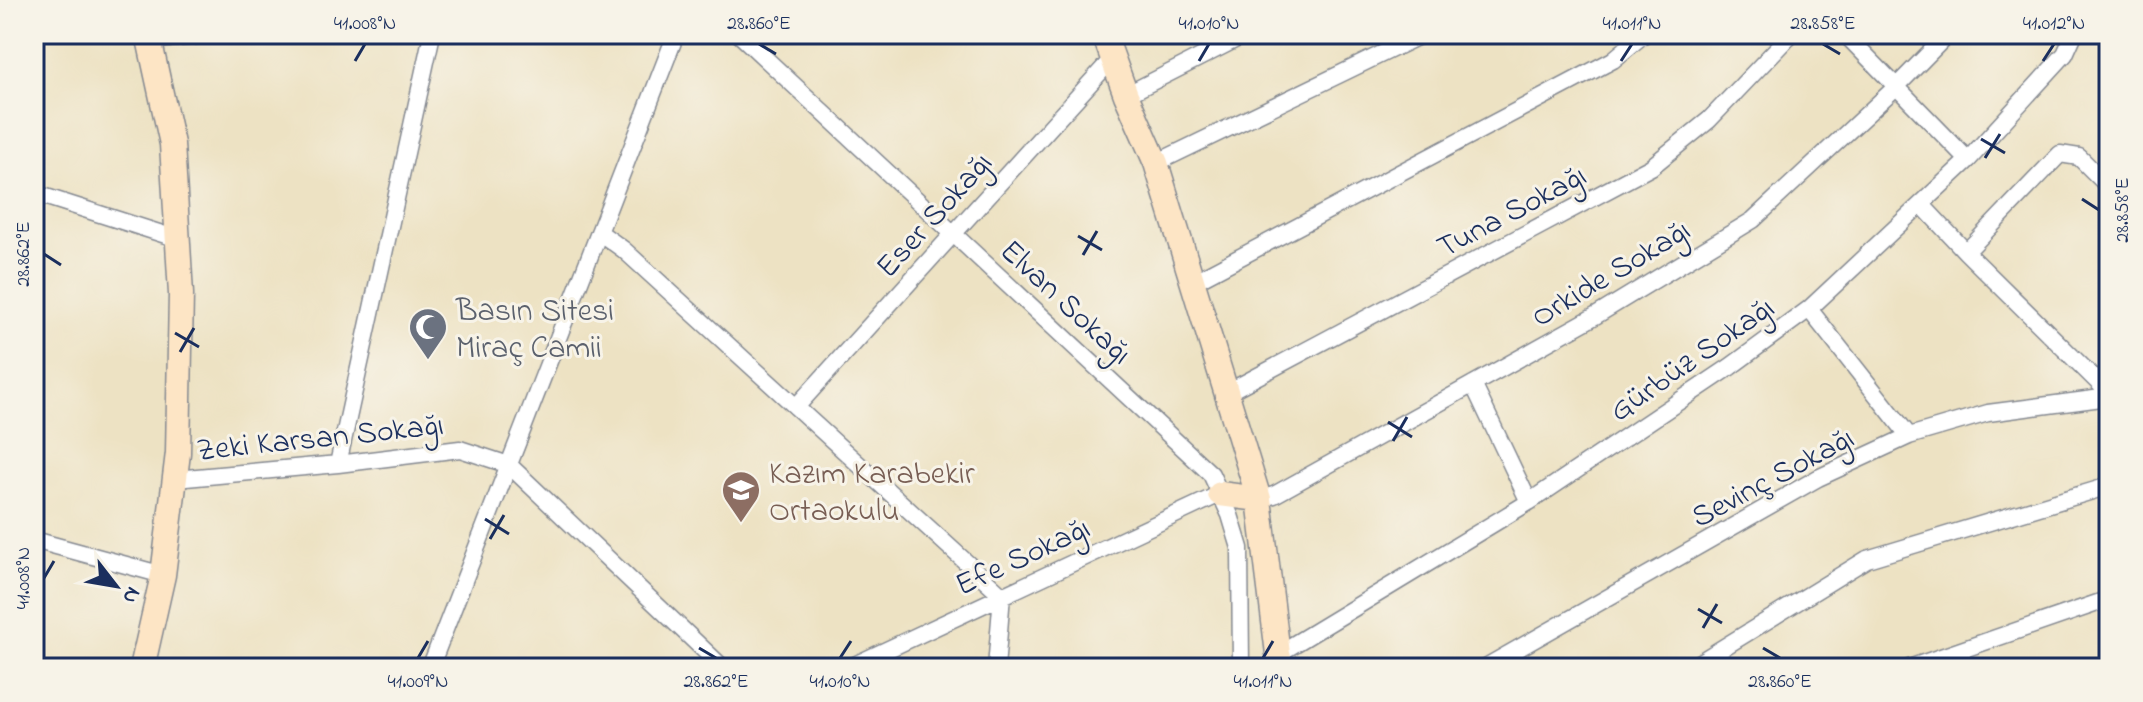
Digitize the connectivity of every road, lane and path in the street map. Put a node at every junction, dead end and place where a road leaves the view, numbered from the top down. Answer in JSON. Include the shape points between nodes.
{"nodes":[{"id":1,"x":211,"y":34,"type":"edge"},
{"id":2,"x":432,"y":34,"type":"edge"},
{"id":3,"x":676,"y":34,"type":"edge"},
{"id":4,"x":739,"y":34,"type":"edge"},
{"id":5,"x":1104,"y":34,"type":"edge"},
{"id":6,"x":1246,"y":34,"type":"edge"},
{"id":7,"x":1423,"y":34,"type":"edge"},
{"id":8,"x":1644,"y":34,"type":"edge"},
{"id":9,"x":1791,"y":34,"type":"edge"},
{"id":10,"x":1845,"y":34,"type":"edge"},
{"id":11,"x":1948,"y":34,"type":"edge"},
{"id":12,"x":2074,"y":34,"type":"edge"},
{"id":13,"x":149,"y":38,"type":"edge"},
{"id":14,"x":1112,"y":59,"type":"junction"},
{"id":15,"x":1896,"y":87,"type":"junction"},
{"id":16,"x":1126,"y":95,"type":"junction"},
{"id":17,"x":1968,"y":160,"type":"junction"},
{"id":18,"x":1156,"y":163,"type":"junction"},
{"id":19,"x":2109,"y":187,"type":"edge"},
{"id":20,"x":34,"y":193,"type":"edge"},
{"id":21,"x":1922,"y":205,"type":"junction"},
{"id":22,"x":599,"y":232,"type":"junction"},
{"id":23,"x":953,"y":234,"type":"junction"},
{"id":24,"x":178,"y":239,"type":"junction"},
{"id":25,"x":1966,"y":252,"type":"junction"},
{"id":26,"x":1193,"y":282,"type":"junction"},
{"id":27,"x":1809,"y":309,"type":"junction"},
{"id":28,"x":1473,"y":384,"type":"junction"},
{"id":29,"x":1226,"y":393,"type":"junction"},
{"id":30,"x":2109,"y":395,"type":"edge"},
{"id":31,"x":796,"y":407,"type":"junction"},
{"id":32,"x":1909,"y":436,"type":"junction"},
{"id":33,"x":338,"y":464,"type":"junction"},
{"id":34,"x":509,"y":465,"type":"junction"},
{"id":35,"x":175,"y":479,"type":"junction"},
{"id":36,"x":2109,"y":486,"type":"edge"},
{"id":37,"x":1220,"y":494,"type":"junction"},
{"id":38,"x":1259,"y":499,"type":"junction"},
{"id":39,"x":1529,"y":502,"type":"junction"},
{"id":40,"x":34,"y":540,"type":"edge"},
{"id":41,"x":163,"y":575,"type":"junction"},
{"id":42,"x":1002,"y":595,"type":"junction"},
{"id":43,"x":2109,"y":599,"type":"edge"},
{"id":44,"x":1280,"y":661,"type":"edge"},
{"id":45,"x":142,"y":668,"type":"edge"},
{"id":46,"x":430,"y":668,"type":"edge"},
{"id":47,"x":723,"y":668,"type":"edge"},
{"id":48,"x":848,"y":668,"type":"edge"},
{"id":49,"x":996,"y":668,"type":"edge"},
{"id":50,"x":1241,"y":668,"type":"edge"},
{"id":51,"x":1484,"y":668,"type":"edge"},
{"id":52,"x":1690,"y":668,"type":"edge"},
{"id":53,"x":1909,"y":668,"type":"edge"}],
"edges":[{"from":1,"to":13,"type":"street"},
{"from":2,"to":33,"type":"street"},
{"from":3,"to":22,"type":"street"},
{"from":4,"to":23,"type":"street","name":"Elvan Sokağı"},
{"from":5,"to":14,"type":"main road"},
{"from":6,"to":16,"type":"street"},
{"from":7,"to":18,"type":"street"},
{"from":8,"to":26,"type":"street","via":[[1613,60]]},
{"from":9,"to":29,"type":"street","name":"Tuna Sokağı","via":[[1709,120],[1651,167]]},
{"from":10,"to":15,"type":"street"},
{"from":11,"to":15,"type":"street","name":"Orkide Sokağı"},
{"from":12,"to":17,"type":"street","name":"Gürbüz Sokağı","via":[[2065,54]]},
{"from":13,"to":24,"type":"main road","via":[[172,144]]},
{"from":14,"to":16,"type":"main road"},
{"from":14,"to":23,"type":"street","name":"Eser Sokağı"},
{"from":15,"to":17,"type":"street"},
{"from":15,"to":28,"type":"street","name":"Orkide Sokağı","via":[[1753,220]]},
{"from":16,"to":18,"type":"main road"},
{"from":17,"to":21,"type":"street","name":"Gürbüz Sokağı"},
{"from":18,"to":26,"type":"main road"},
{"from":19,"to":25,"type":"street","via":[[2079,157],[2060,154]]},
{"from":20,"to":24,"type":"street"},
{"from":21,"to":25,"type":"street"},
{"from":21,"to":27,"type":"street","name":"Gürbüz Sokağı"},
{"from":22,"to":31,"type":"street"},
{"from":22,"to":34,"type":"street"},
{"from":23,"to":31,"type":"street","name":"Eser Sokağı"},
{"from":23,"to":37,"type":"street","name":"Elvan Sokağı","via":[[1211,474]]},
{"from":24,"to":35,"type":"main road"},
{"from":25,"to":30,"type":"street"},
{"from":26,"to":29,"type":"main road"},
{"from":27,"to":32,"type":"street"},
{"from":27,"to":39,"type":"street","name":"Gürbüz Sokağı"},
{"from":28,"to":38,"type":"street","name":"Orkide Sokağı"},
{"from":28,"to":39,"type":"street"},
{"from":29,"to":38,"type":"main road"},
{"from":30,"to":32,"type":"street","name":"Sevinç Sokağı","via":[[1988,413]]},
{"from":31,"to":42,"type":"street"},
{"from":32,"to":51,"type":"street","name":"Sevinç Sokağı","via":[[1818,478]]},
{"from":33,"to":34,"type":"street","name":"Zeki Karsan Sokağı","via":[[460,449]]},
{"from":33,"to":35,"type":"street","name":"Zeki Karsan Sokağı"},
{"from":34,"to":46,"type":"street"},
{"from":34,"to":47,"type":"street","name":"Zeki Karsan Sokağı"},
{"from":35,"to":41,"type":"main road"},
{"from":36,"to":52,"type":"street","via":[[1867,559]]},
{"from":37,"to":38,"type":"main road"},
{"from":37,"to":42,"type":"street","name":"Efe Sokağı"},
{"from":37,"to":50,"type":"street","name":"Elvan Sokağı","via":[[1240,548]]},
{"from":38,"to":44,"type":"main road"},
{"from":39,"to":44,"type":"street","name":"Gürbüz Sokağı"},
{"from":40,"to":41,"type":"street"},
{"from":41,"to":45,"type":"main road"},
{"from":42,"to":48,"type":"street","name":"Efe Sokağı"},
{"from":42,"to":49,"type":"street"},
{"from":43,"to":53,"type":"street"}]}
